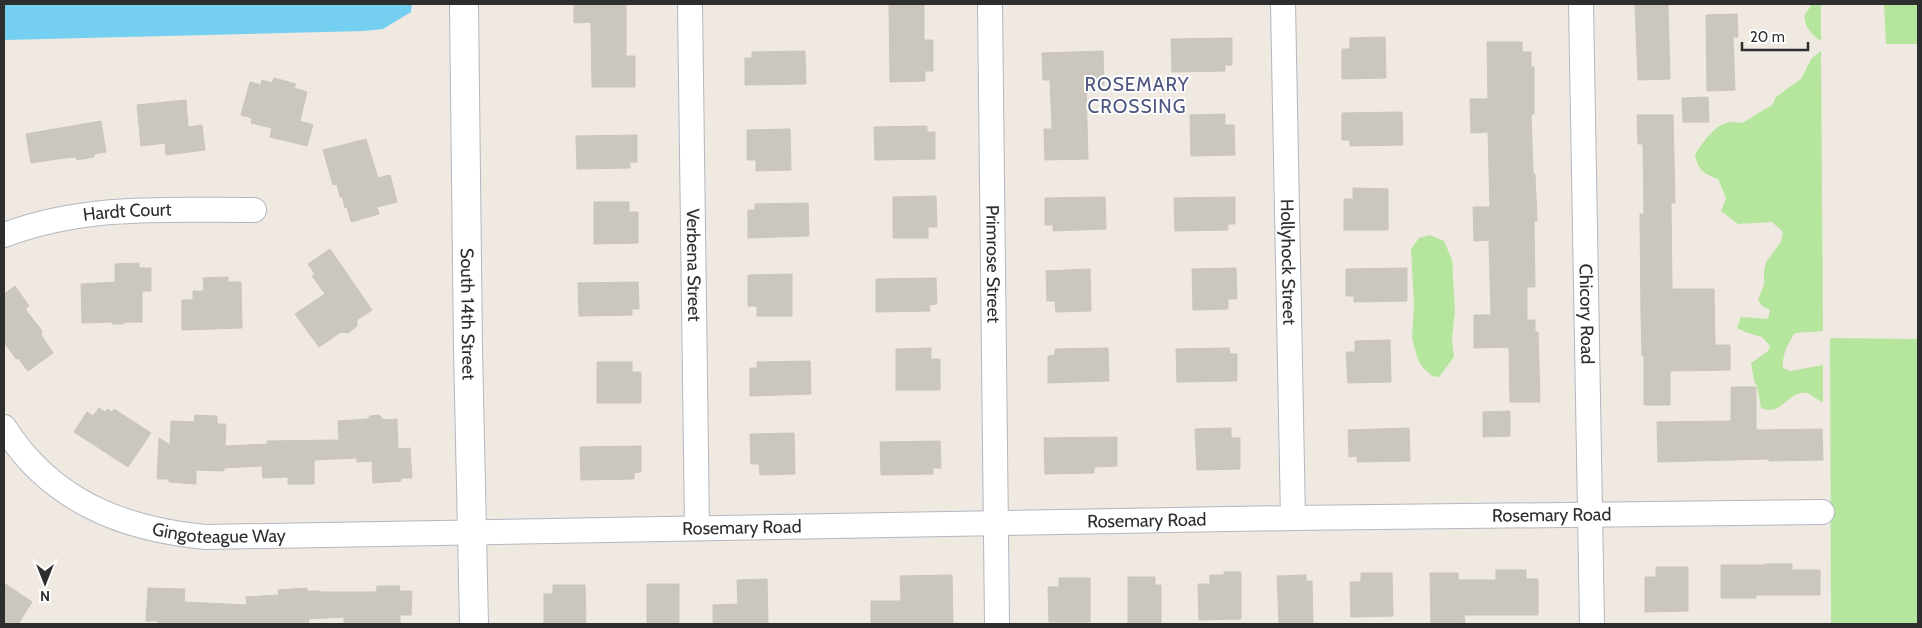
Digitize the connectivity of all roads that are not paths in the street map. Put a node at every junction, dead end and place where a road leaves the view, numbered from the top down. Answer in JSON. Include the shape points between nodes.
{"nodes":[{"id":1,"x":464,"y":4,"type":"edge"},
{"id":2,"x":690,"y":4,"type":"edge"},
{"id":3,"x":990,"y":4,"type":"edge"},
{"id":4,"x":1283,"y":4,"type":"edge"},
{"id":5,"x":1581,"y":4,"type":"edge"},
{"id":6,"x":254,"y":210,"type":"dead end"},
{"id":7,"x":4,"y":236,"type":"edge"},
{"id":8,"x":4,"y":427,"type":"edge"},
{"id":9,"x":1822,"y":512,"type":"dead end"},
{"id":10,"x":1590,"y":515,"type":"junction"},
{"id":11,"x":1293,"y":518,"type":"junction"},
{"id":12,"x":996,"y":523,"type":"junction"},
{"id":13,"x":697,"y":528,"type":"junction"},
{"id":14,"x":472,"y":532,"type":"junction"},
{"id":15,"x":474,"y":624,"type":"edge"},
{"id":16,"x":997,"y":624,"type":"edge"},
{"id":17,"x":1592,"y":624,"type":"edge"}],
"edges":[{"from":1,"to":14,"type":"main road","name":"South 14th Street"},
{"from":2,"to":13,"type":"street","name":"Verbena Street"},
{"from":3,"to":12,"type":"street","name":"Primrose Street"},
{"from":4,"to":11,"type":"street","name":"Hollyhock Street"},
{"from":5,"to":10,"type":"street","name":"Chicory Road"},
{"from":6,"to":7,"type":"street","name":"Hardt Court","via":[[83,214],[32,225]]},
{"from":8,"to":14,"type":"street","name":"Gingoteague Way","via":[[33,466],[78,501],[106,514],[169,533],[205,537]]},
{"from":9,"to":10,"type":"street","name":"Rosemary Road"},
{"from":10,"to":11,"type":"street","name":"Rosemary Road"},
{"from":10,"to":17,"type":"street","name":"Chicory Road"},
{"from":11,"to":12,"type":"street","name":"Rosemary Road"},
{"from":12,"to":13,"type":"street","name":"Rosemary Road"},
{"from":12,"to":16,"type":"street","name":"Primrose Street"},
{"from":13,"to":14,"type":"street","name":"Rosemary Road"},
{"from":14,"to":15,"type":"main road","name":"South 14th Street"}]}
